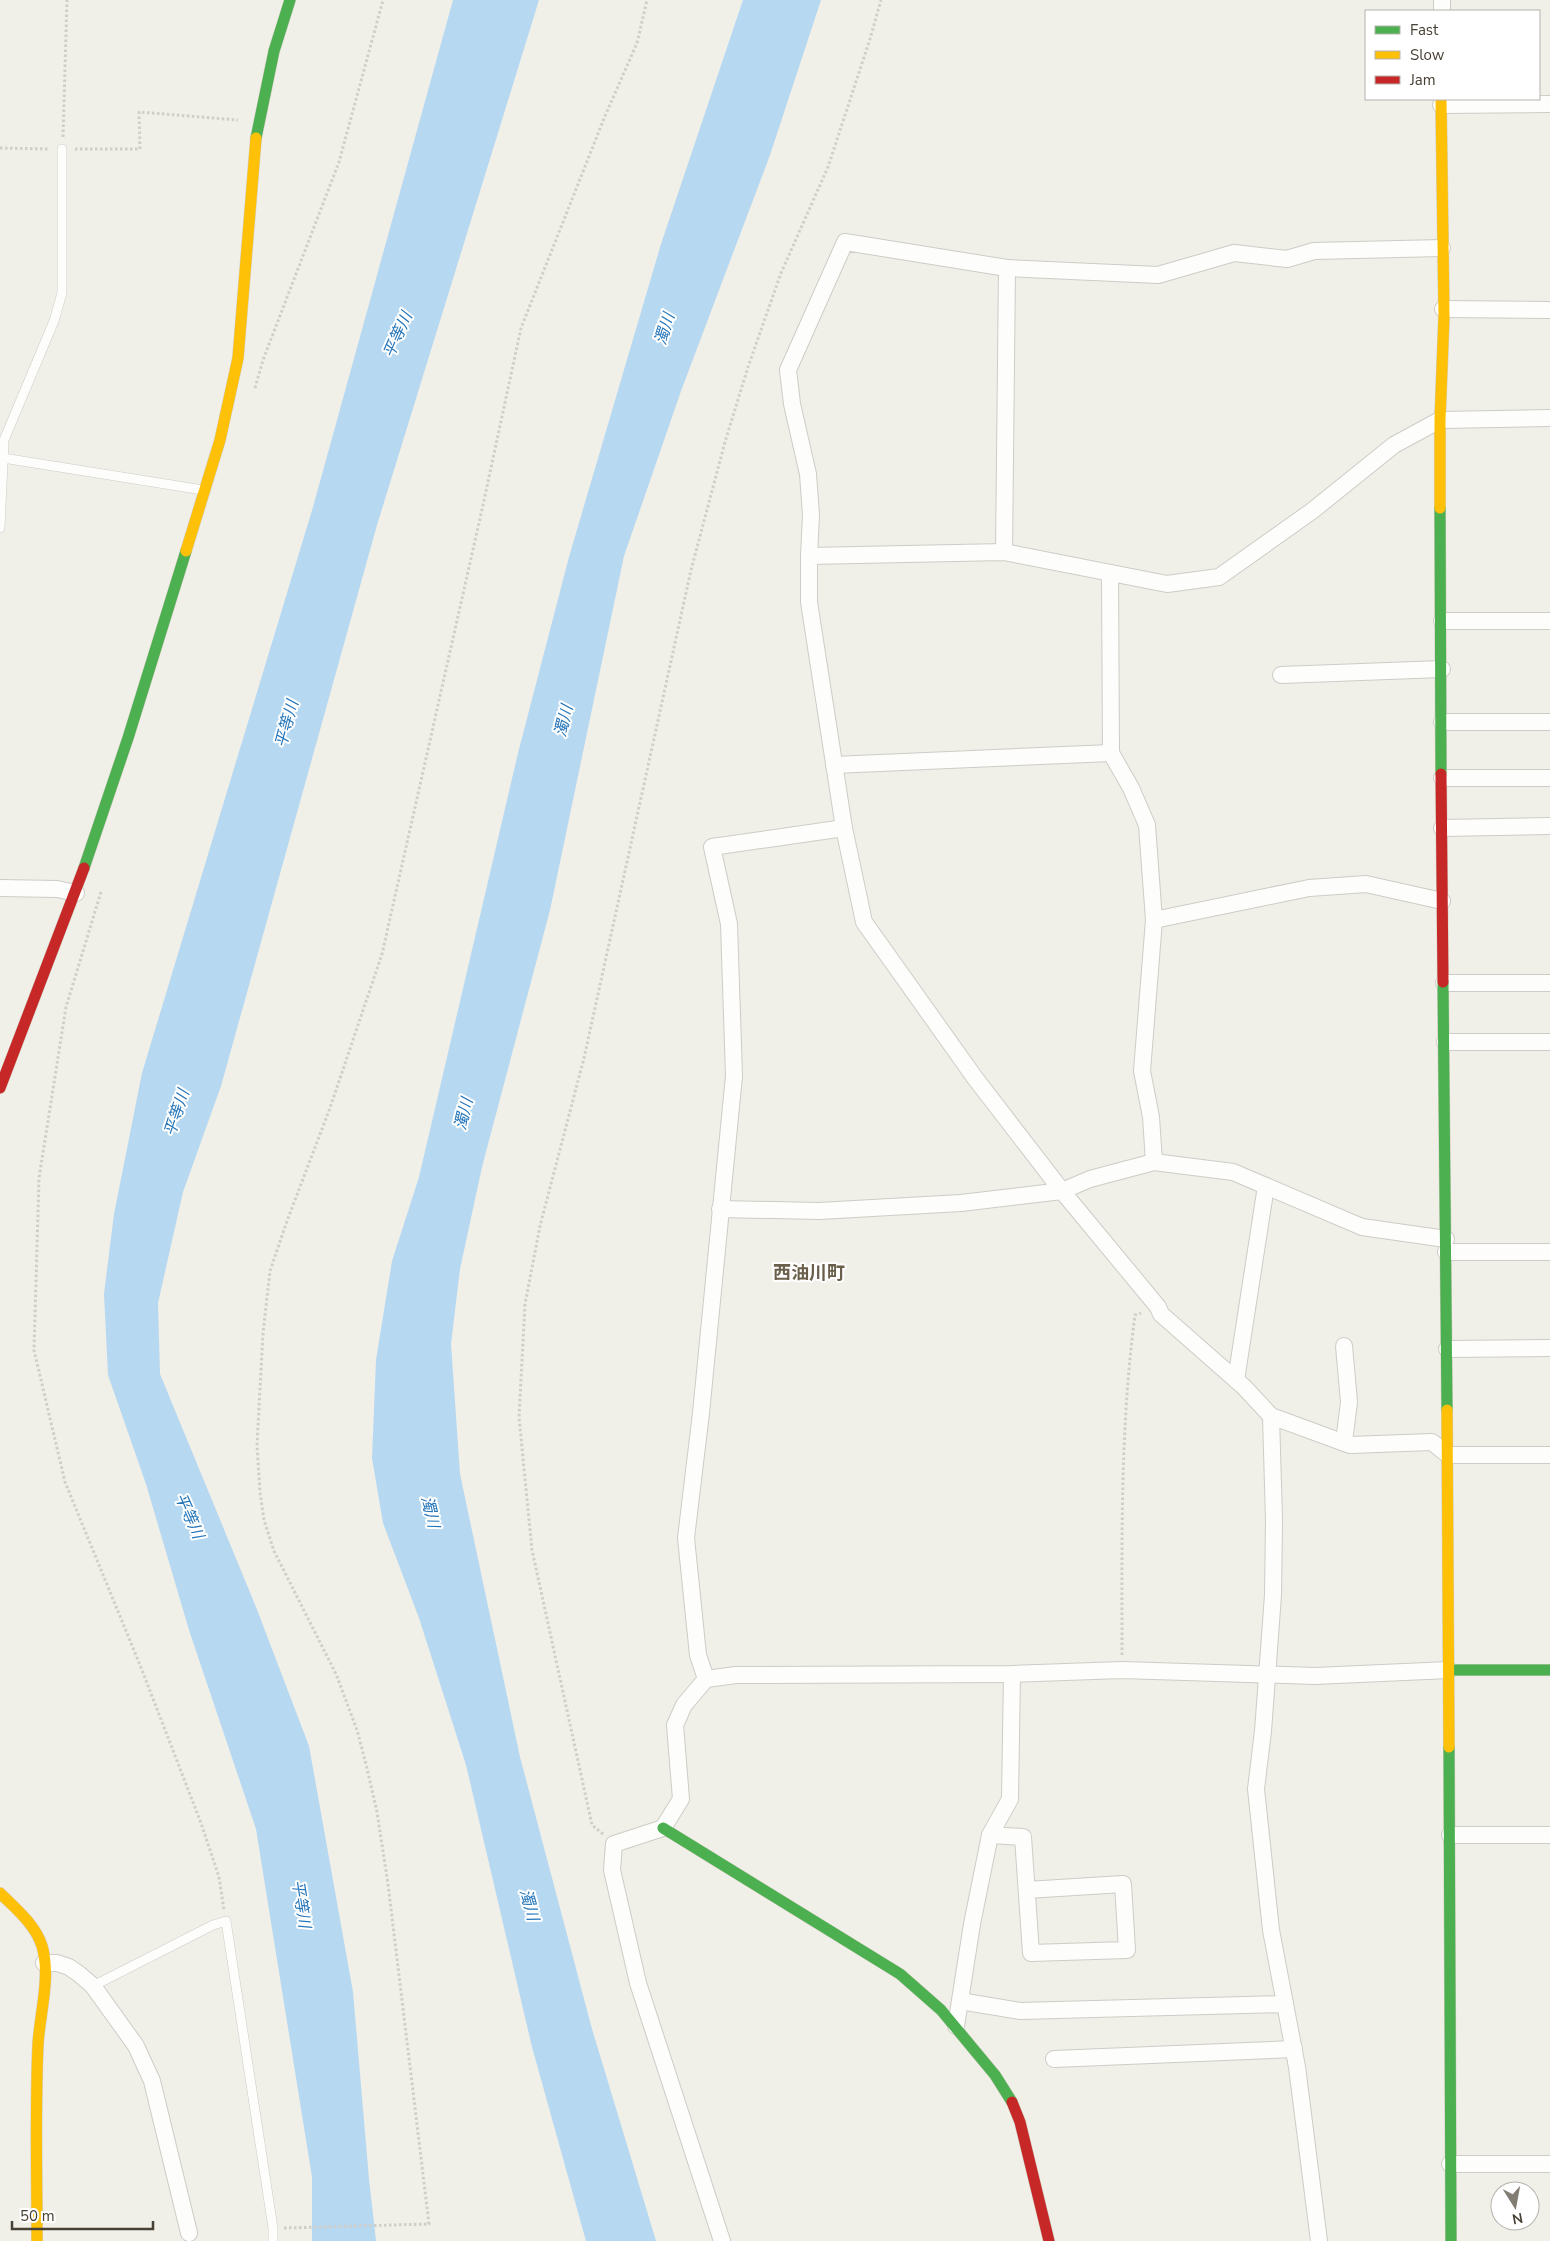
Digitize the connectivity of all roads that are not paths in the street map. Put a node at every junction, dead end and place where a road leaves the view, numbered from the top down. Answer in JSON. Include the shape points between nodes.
{"nodes":[{"id":1,"x":290,"y":0,"type":"edge"},
{"id":2,"x":1441,"y":102,"type":"edge"},
{"id":3,"x":1550,"y":104,"type":"edge"},
{"id":4,"x":62,"y":149,"type":"road end"},
{"id":5,"x":1442,"y":248,"type":"junction"},
{"id":6,"x":1007,"y":268,"type":"junction"},
{"id":7,"x":1443,"y":309,"type":"junction"},
{"id":8,"x":1550,"y":310,"type":"edge"},
{"id":9,"x":1550,"y":418,"type":"edge"},
{"id":10,"x":1440,"y":420,"type":"junction"},
{"id":11,"x":4,"y":458,"type":"junction"},
{"id":12,"x":203,"y":490,"type":"junction"},
{"id":13,"x":0,"y":528,"type":"edge"},
{"id":14,"x":1004,"y":552,"type":"junction"},
{"id":15,"x":808,"y":556,"type":"junction"},
{"id":16,"x":1110,"y":573,"type":"junction"},
{"id":17,"x":1442,"y":621,"type":"junction"},
{"id":18,"x":1550,"y":621,"type":"edge"},
{"id":19,"x":1442,"y":669,"type":"junction"},
{"id":20,"x":1281,"y":675,"type":"dead end"},
{"id":21,"x":1442,"y":722,"type":"junction"},
{"id":22,"x":1550,"y":722,"type":"edge"},
{"id":23,"x":1111,"y":753,"type":"junction"},
{"id":24,"x":834,"y":765,"type":"junction"},
{"id":25,"x":1442,"y":778,"type":"junction"},
{"id":26,"x":1550,"y":778,"type":"edge"},
{"id":27,"x":1550,"y":826,"type":"edge"},
{"id":28,"x":844,"y":828,"type":"junction"},
{"id":29,"x":1442,"y":828,"type":"junction"},
{"id":30,"x":0,"y":888,"type":"edge"},
{"id":31,"x":76,"y":892,"type":"junction"},
{"id":32,"x":1442,"y":901,"type":"junction"},
{"id":33,"x":1154,"y":920,"type":"junction"},
{"id":34,"x":1444,"y":983,"type":"junction"},
{"id":35,"x":1550,"y":983,"type":"edge"},
{"id":36,"x":1445,"y":1042,"type":"junction"},
{"id":37,"x":1550,"y":1042,"type":"edge"},
{"id":38,"x":0,"y":1088,"type":"edge"},
{"id":39,"x":1154,"y":1162,"type":"junction"},
{"id":40,"x":1266,"y":1186,"type":"junction"},
{"id":41,"x":1062,"y":1191,"type":"junction"},
{"id":42,"x":720,"y":1209,"type":"junction"},
{"id":43,"x":1446,"y":1246,"type":"junction"},
{"id":44,"x":1550,"y":1252,"type":"edge"},
{"id":45,"x":1344,"y":1346,"type":"dead end"},
{"id":46,"x":1550,"y":1348,"type":"edge"},
{"id":47,"x":1447,"y":1349,"type":"junction"},
{"id":48,"x":1236,"y":1380,"type":"junction"},
{"id":49,"x":1271,"y":1416,"type":"junction"},
{"id":50,"x":1344,"y":1442,"type":"junction"},
{"id":51,"x":1448,"y":1455,"type":"junction"},
{"id":52,"x":1550,"y":1455,"type":"edge"},
{"id":53,"x":1449,"y":1670,"type":"junction"},
{"id":54,"x":1550,"y":1670,"type":"edge"},
{"id":55,"x":1268,"y":1673,"type":"junction"},
{"id":56,"x":1012,"y":1674,"type":"junction"},
{"id":57,"x":706,"y":1679,"type":"junction"},
{"id":58,"x":663,"y":1828,"type":"junction"},
{"id":59,"x":990,"y":1835,"type":"junction"},
{"id":60,"x":1450,"y":1835,"type":"junction"},
{"id":61,"x":1550,"y":1835,"type":"edge"},
{"id":62,"x":1027,"y":1890,"type":"junction"},
{"id":63,"x":0,"y":1893,"type":"edge"},
{"id":64,"x":44,"y":1963,"type":"junction"},
{"id":65,"x":93,"y":1986,"type":"junction"},
{"id":66,"x":960,"y":2001,"type":"junction"},
{"id":67,"x":1285,"y":2004,"type":"junction"},
{"id":68,"x":956,"y":2026,"type":"junction"},
{"id":69,"x":1294,"y":2049,"type":"junction"},
{"id":70,"x":1054,"y":2059,"type":"dead end"},
{"id":71,"x":1450,"y":2164,"type":"junction"},
{"id":72,"x":1550,"y":2164,"type":"edge"},
{"id":73,"x":190,"y":2237,"type":"edge"},
{"id":74,"x":37,"y":2241,"type":"edge"},
{"id":75,"x":273,"y":2241,"type":"edge"},
{"id":76,"x":722,"y":2241,"type":"edge"},
{"id":77,"x":1049,"y":2241,"type":"edge"},
{"id":78,"x":1319,"y":2241,"type":"edge"},
{"id":79,"x":1451,"y":2241,"type":"edge"}],
"edges":[{"from":1,"to":12,"type":"street","via":[[274,51],[254,149],[238,358],[220,440]]},
{"from":2,"to":3,"type":"street"},
{"from":2,"to":5,"type":"street"},
{"from":4,"to":11,"type":"lane","via":[[62,293],[54,321],[4,440]]},
{"from":5,"to":6,"type":"street","via":[[1314,251],[1287,259],[1234,253],[1158,275]]},
{"from":5,"to":7,"type":"street"},
{"from":6,"to":14,"type":"street"},
{"from":6,"to":15,"type":"street","via":[[845,242],[788,370],[808,474],[811,515]]},
{"from":7,"to":8,"type":"street"},
{"from":7,"to":10,"type":"street"},
{"from":9,"to":10,"type":"street"},
{"from":10,"to":16,"type":"street","via":[[1394,445],[1312,511],[1219,577],[1167,584]]},
{"from":10,"to":17,"type":"street"},
{"from":11,"to":12,"type":"lane"},
{"from":11,"to":13,"type":"lane"},
{"from":12,"to":31,"type":"street","via":[[128,738]]},
{"from":14,"to":15,"type":"street"},
{"from":14,"to":16,"type":"street"},
{"from":15,"to":24,"type":"street","via":[[809,602]]},
{"from":16,"to":23,"type":"street"},
{"from":17,"to":18,"type":"street"},
{"from":17,"to":19,"type":"street"},
{"from":19,"to":20,"type":"street"},
{"from":19,"to":21,"type":"street"},
{"from":21,"to":22,"type":"street"},
{"from":21,"to":25,"type":"street"},
{"from":23,"to":24,"type":"street"},
{"from":23,"to":33,"type":"street","via":[[1147,825]]},
{"from":24,"to":28,"type":"street"},
{"from":25,"to":26,"type":"street"},
{"from":25,"to":29,"type":"street"},
{"from":27,"to":29,"type":"street"},
{"from":28,"to":41,"type":"street","via":[[864,922],[975,1078]]},
{"from":28,"to":42,"type":"street","via":[[712,847],[729,924],[734,1076]]},
{"from":29,"to":32,"type":"street"},
{"from":30,"to":31,"type":"street"},
{"from":31,"to":38,"type":"street"},
{"from":32,"to":33,"type":"street","via":[[1366,884],[1309,888]]},
{"from":32,"to":34,"type":"street"},
{"from":33,"to":39,"type":"street","via":[[1142,1071]]},
{"from":34,"to":35,"type":"street"},
{"from":34,"to":36,"type":"street"},
{"from":36,"to":37,"type":"street"},
{"from":36,"to":43,"type":"street"},
{"from":39,"to":40,"type":"street","via":[[1233,1172]]},
{"from":39,"to":41,"type":"street","via":[[1090,1179]]},
{"from":40,"to":43,"type":"street","via":[[1362,1227]]},
{"from":40,"to":48,"type":"street"},
{"from":41,"to":42,"type":"street","via":[[961,1203],[819,1211]]},
{"from":41,"to":48,"type":"street","via":[[1161,1314]]},
{"from":42,"to":57,"type":"street","via":[[686,1538],[698,1655]]},
{"from":43,"to":44,"type":"street"},
{"from":43,"to":47,"type":"street"},
{"from":45,"to":50,"type":"street","via":[[1349,1402]]},
{"from":46,"to":47,"type":"street"},
{"from":47,"to":51,"type":"street"},
{"from":48,"to":49,"type":"street"},
{"from":49,"to":50,"type":"street"},
{"from":49,"to":55,"type":"street","via":[[1274,1586]]},
{"from":50,"to":51,"type":"street","via":[[1350,1445],[1432,1442]]},
{"from":51,"to":52,"type":"street"},
{"from":51,"to":53,"type":"street"},
{"from":53,"to":54,"type":"street"},
{"from":53,"to":55,"type":"street","via":[[1315,1676]]},
{"from":53,"to":60,"type":"street"},
{"from":55,"to":56,"type":"street","via":[[1122,1670]]},
{"from":55,"to":67,"type":"street","via":[[1256,1789],[1271,1930]]},
{"from":56,"to":57,"type":"street","via":[[736,1675]]},
{"from":56,"to":59,"type":"street","via":[[1010,1799]]},
{"from":57,"to":58,"type":"street","via":[[684,1705],[675,1725],[680,1799]]},
{"from":58,"to":68,"type":"street","via":[[900,1974]]},
{"from":58,"to":76,"type":"street","via":[[614,1844],[612,1870],[638,1983]]},
{"from":59,"to":62,"type":"street","via":[[1023,1837]]},
{"from":59,"to":66,"type":"street"},
{"from":60,"to":61,"type":"street"},
{"from":60,"to":71,"type":"street"},
{"from":62,"to":62,"type":"street","via":[[1031,1952],[1127,1950],[1123,1884]]},
{"from":63,"to":64,"type":"street","via":[[36,1933]]},
{"from":64,"to":65,"type":"street","via":[[69,1967]]},
{"from":64,"to":74,"type":"street","via":[[37,2046]]},
{"from":65,"to":73,"type":"street","via":[[136,2046],[152,2081]]},
{"from":65,"to":75,"type":"lane","via":[[226,1921]]},
{"from":66,"to":67,"type":"street","via":[[1020,2011]]},
{"from":66,"to":68,"type":"street"},
{"from":67,"to":69,"type":"street"},
{"from":68,"to":77,"type":"street","via":[[995,2074],[1012,2101]]},
{"from":69,"to":70,"type":"street"},
{"from":69,"to":78,"type":"street"},
{"from":71,"to":72,"type":"street"},
{"from":71,"to":79,"type":"street"}]}
